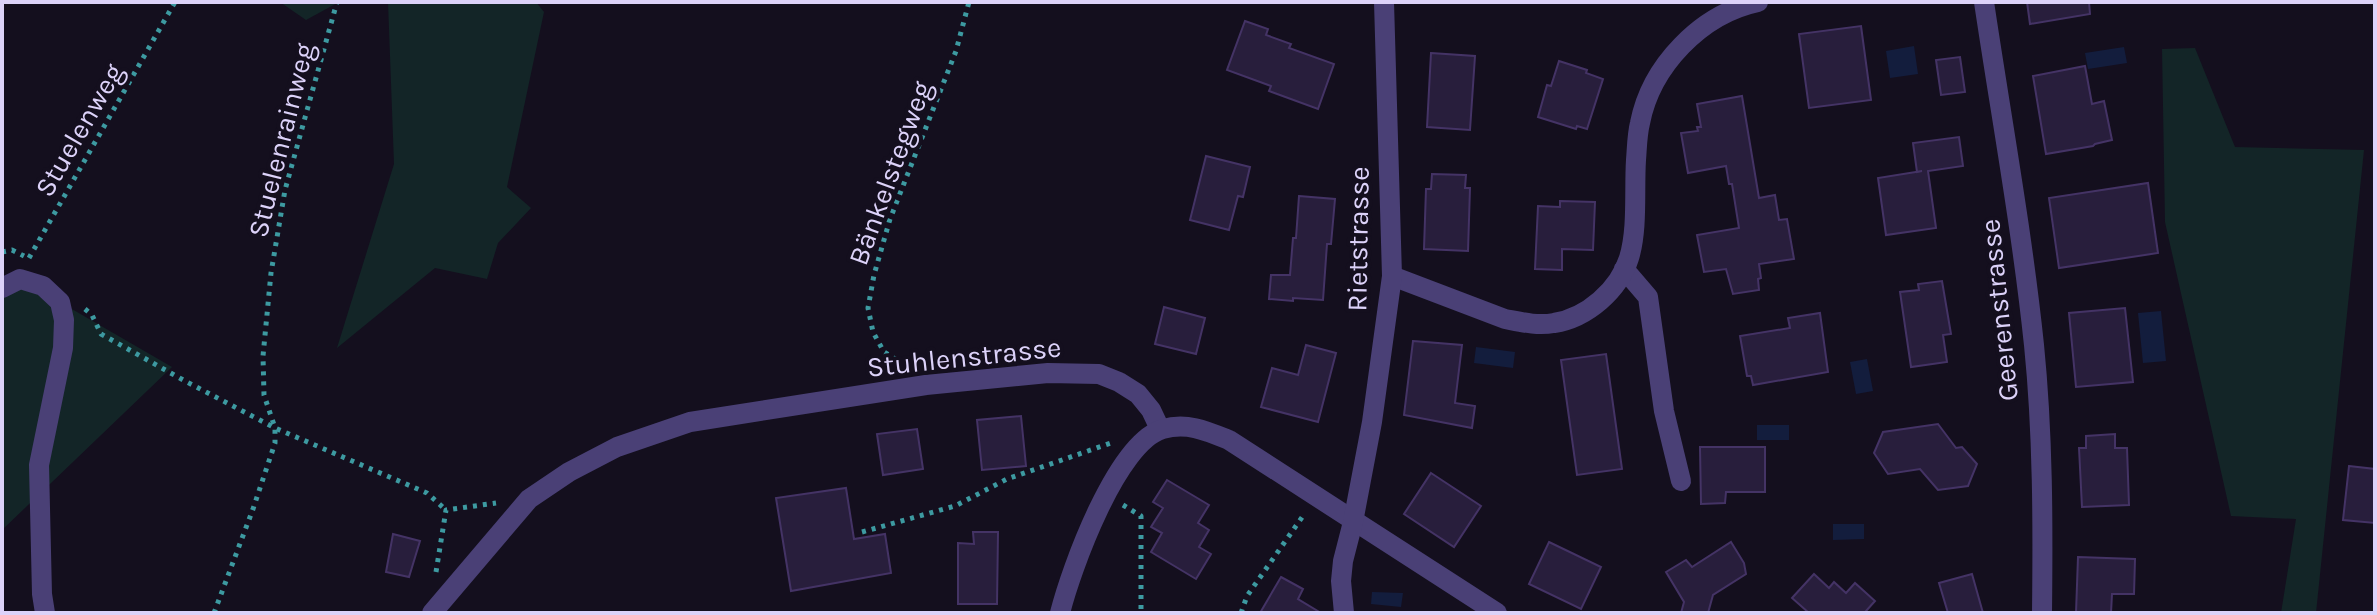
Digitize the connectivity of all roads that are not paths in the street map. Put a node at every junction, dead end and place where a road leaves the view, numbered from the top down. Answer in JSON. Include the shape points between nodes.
{"nodes":[{"id":1,"x":1384,"y":2,"type":"edge"},
{"id":2,"x":1758,"y":2,"type":"edge"},
{"id":3,"x":1984,"y":2,"type":"edge"},
{"id":4,"x":1624,"y":269,"type":"junction"},
{"id":5,"x":1392,"y":276,"type":"junction"},
{"id":6,"x":11,"y":284,"type":"edge"},
{"id":7,"x":1160,"y":429,"type":"junction"},
{"id":8,"x":1681,"y":481,"type":"dead end"},
{"id":9,"x":1353,"y":522,"type":"junction"},
{"id":10,"x":45,"y":613,"type":"edge"},
{"id":11,"x":432,"y":613,"type":"edge"},
{"id":12,"x":1060,"y":613,"type":"edge"},
{"id":13,"x":1344,"y":613,"type":"edge"},
{"id":14,"x":1497,"y":613,"type":"edge"},
{"id":15,"x":2042,"y":613,"type":"edge"}],
"edges":[{"from":1,"to":5,"type":"street","name":"Rietstrasse"},
{"from":2,"to":4,"type":"street","via":[[1722,14],[1694,34],[1650,91],[1640,122],[1632,242]]},
{"from":3,"to":15,"type":"street","name":"Geerenstrasse","via":[[2034,349],[2043,489]]},
{"from":4,"to":5,"type":"street","via":[[1590,309],[1565,321],[1538,324],[1505,319]]},
{"from":4,"to":8,"type":"street","via":[[1648,297],[1664,411]]},
{"from":5,"to":9,"type":"street","name":"Rietstrasse"},
{"from":6,"to":10,"type":"street","via":[[43,286],[60,302],[64,320],[39,465]]},
{"from":7,"to":9,"type":"street","via":[[1184,426],[1229,440]]},
{"from":7,"to":11,"type":"street","name":"Stuhlenstrasse","via":[[1138,394],[1119,382],[1099,374],[1048,373],[926,385],[690,422],[617,447],[529,499]]},
{"from":7,"to":12,"type":"street","via":[[1125,461],[1106,495]]},
{"from":9,"to":13,"type":"street","name":"Rietstrasse","via":[[1341,581]]},
{"from":9,"to":14,"type":"street"}]}
